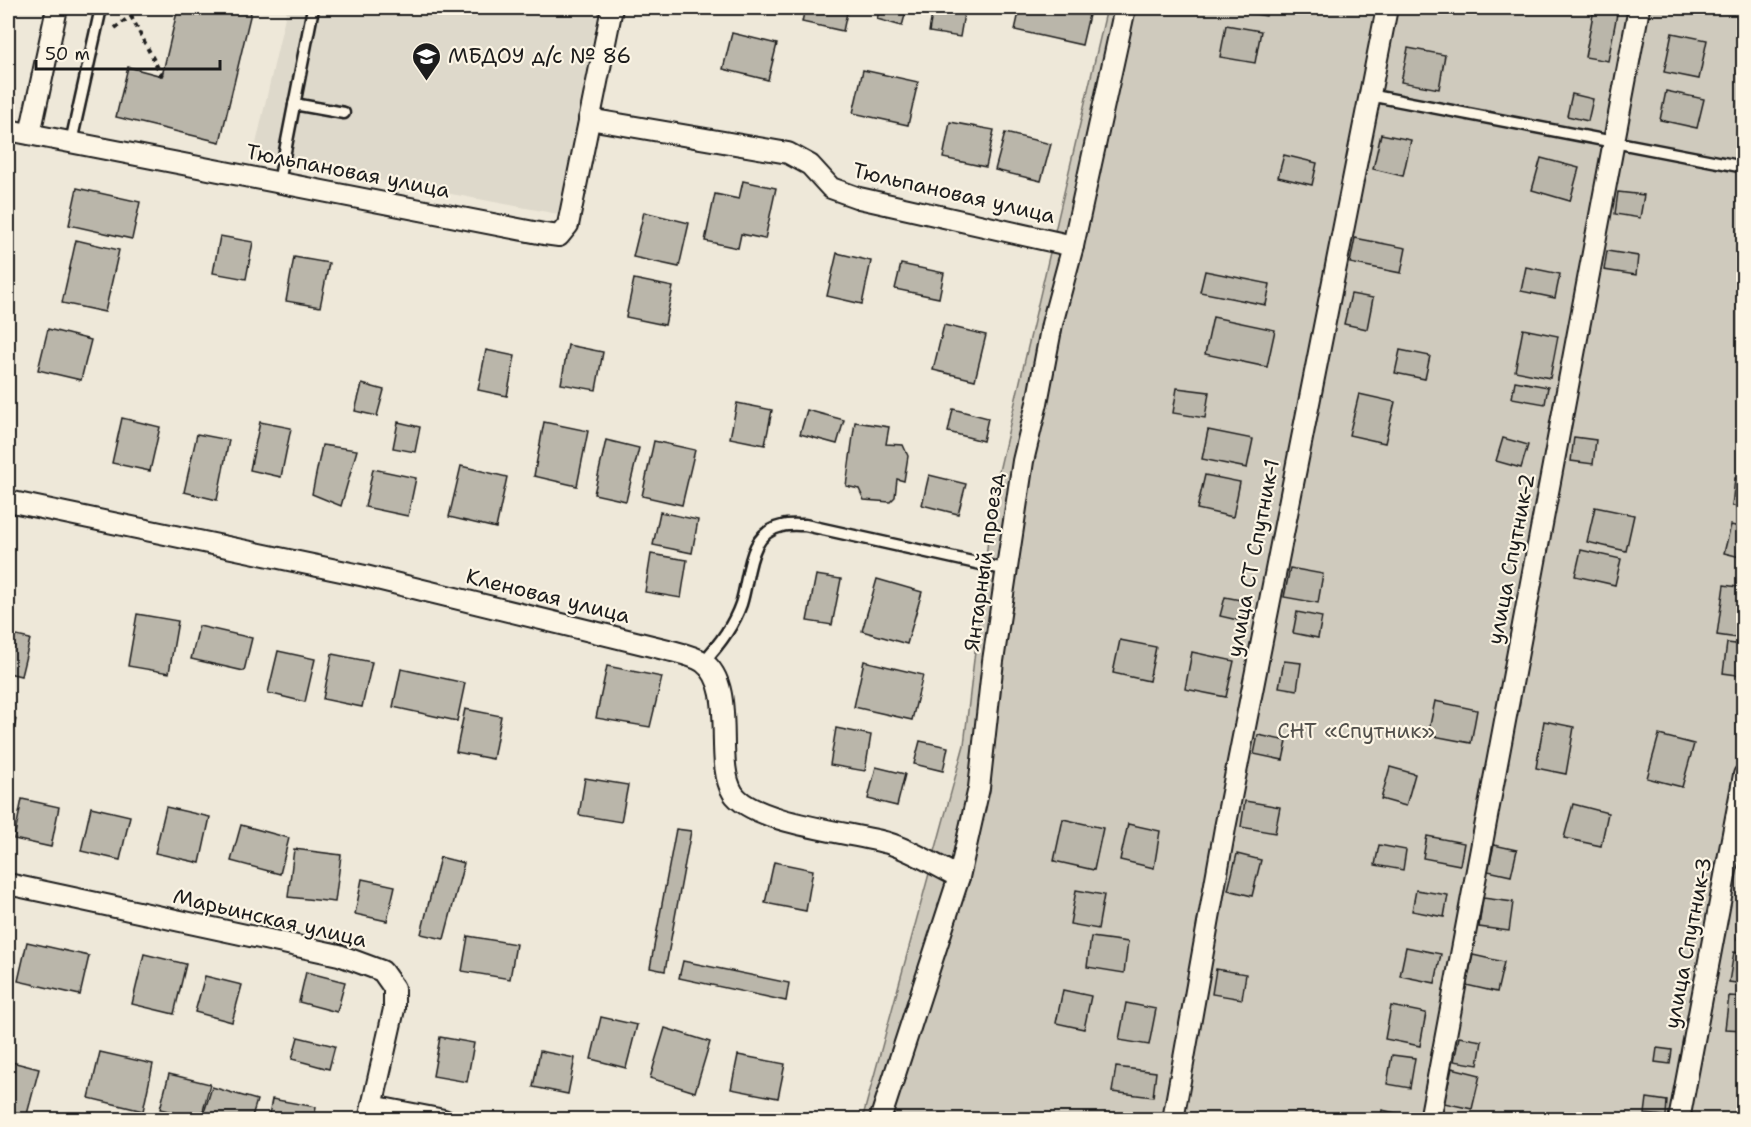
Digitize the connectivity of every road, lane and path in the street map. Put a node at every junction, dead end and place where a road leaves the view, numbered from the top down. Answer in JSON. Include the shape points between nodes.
{"nodes":[{"id":1,"x":57,"y":8,"type":"edge"},
{"id":2,"x":101,"y":8,"type":"edge"},
{"id":3,"x":142,"y":8,"type":"edge"},
{"id":4,"x":314,"y":8,"type":"edge"},
{"id":5,"x":612,"y":8,"type":"edge"},
{"id":6,"x":1125,"y":8,"type":"edge"},
{"id":7,"x":1387,"y":8,"type":"edge"},
{"id":8,"x":1639,"y":8,"type":"edge"},
{"id":9,"x":131,"y":16,"type":"junction"},
{"id":10,"x":93,"y":45,"type":"junction"},
{"id":11,"x":162,"y":75,"type":"dead end"},
{"id":12,"x":1369,"y":95,"type":"junction"},
{"id":13,"x":294,"y":104,"type":"junction"},
{"id":14,"x":344,"y":113,"type":"dead end"},
{"id":15,"x":588,"y":119,"type":"junction"},
{"id":16,"x":8,"y":130,"type":"edge"},
{"id":17,"x":30,"y":134,"type":"junction"},
{"id":18,"x":1614,"y":141,"type":"junction"},
{"id":19,"x":71,"y":142,"type":"junction"},
{"id":20,"x":1743,"y":167,"type":"edge"},
{"id":21,"x":279,"y":182,"type":"junction"},
{"id":22,"x":1073,"y":246,"type":"junction"},
{"id":23,"x":8,"y":501,"type":"edge"},
{"id":24,"x":1008,"y":570,"type":"junction"},
{"id":25,"x":703,"y":662,"type":"junction"},
{"id":26,"x":1743,"y":775,"type":"edge"},
{"id":27,"x":959,"y":877,"type":"junction"},
{"id":28,"x":8,"y":884,"type":"edge"},
{"id":29,"x":371,"y":1113,"type":"edge"},
{"id":30,"x":444,"y":1119,"type":"edge"},
{"id":31,"x":880,"y":1119,"type":"edge"},
{"id":32,"x":1173,"y":1119,"type":"edge"},
{"id":33,"x":1430,"y":1119,"type":"edge"},
{"id":34,"x":1679,"y":1119,"type":"edge"}],
"edges":[{"from":1,"to":17,"type":"street"},
{"from":2,"to":10,"type":"lane"},
{"from":3,"to":9,"type":"path"},
{"from":4,"to":13,"type":"lane"},
{"from":5,"to":15,"type":"street","name":"Тюльпановая улица"},
{"from":6,"to":22,"type":"street","name":"Янтарный проезд"},
{"from":7,"to":12,"type":"street","name":"улица СТ Спутник-1"},
{"from":8,"to":18,"type":"street","name":"улица Спутник-2"},
{"from":9,"to":10,"type":"path"},
{"from":9,"to":11,"type":"path"},
{"from":10,"to":19,"type":"lane"},
{"from":12,"to":18,"type":"lane"},
{"from":12,"to":32,"type":"street","name":"улица СТ Спутник-1","via":[[1225,828]]},
{"from":13,"to":14,"type":"lane"},
{"from":13,"to":21,"type":"lane"},
{"from":15,"to":21,"type":"street","name":"Тюльпановая улица","via":[[568,225],[559,236]]},
{"from":15,"to":22,"type":"street","name":"Тюльпановая улица","via":[[788,153],[810,165],[831,188],[859,198]]},
{"from":16,"to":17,"type":"street","name":"Тюльпановая улица"},
{"from":17,"to":19,"type":"street","name":"Тюльпановая улица"},
{"from":18,"to":20,"type":"lane"},
{"from":18,"to":33,"type":"street","name":"улица Спутник-2"},
{"from":19,"to":21,"type":"street","name":"Тюльпановая улица"},
{"from":22,"to":24,"type":"street","name":"Янтарный проезд","via":[[1023,462]]},
{"from":23,"to":25,"type":"street","name":"Кленовая улица","via":[[365,576]]},
{"from":24,"to":25,"type":"lane","via":[[805,525],[780,526],[763,535],[753,551],[741,604],[723,640]]},
{"from":24,"to":27,"type":"street","name":"Янтарный проезд","via":[[979,788]]},
{"from":25,"to":27,"type":"street","via":[[718,681],[727,774],[733,793],[746,806],[786,821],[890,844]]},
{"from":26,"to":34,"type":"street","name":"улица Спутник-3"},
{"from":27,"to":31,"type":"street","name":"Янтарный проезд"},
{"from":28,"to":29,"type":"street","name":"Марьинская улица","via":[[339,955],[382,971],[394,988],[394,1009]]},
{"from":29,"to":30,"type":"street","name":"Марьинская улица"}]}
